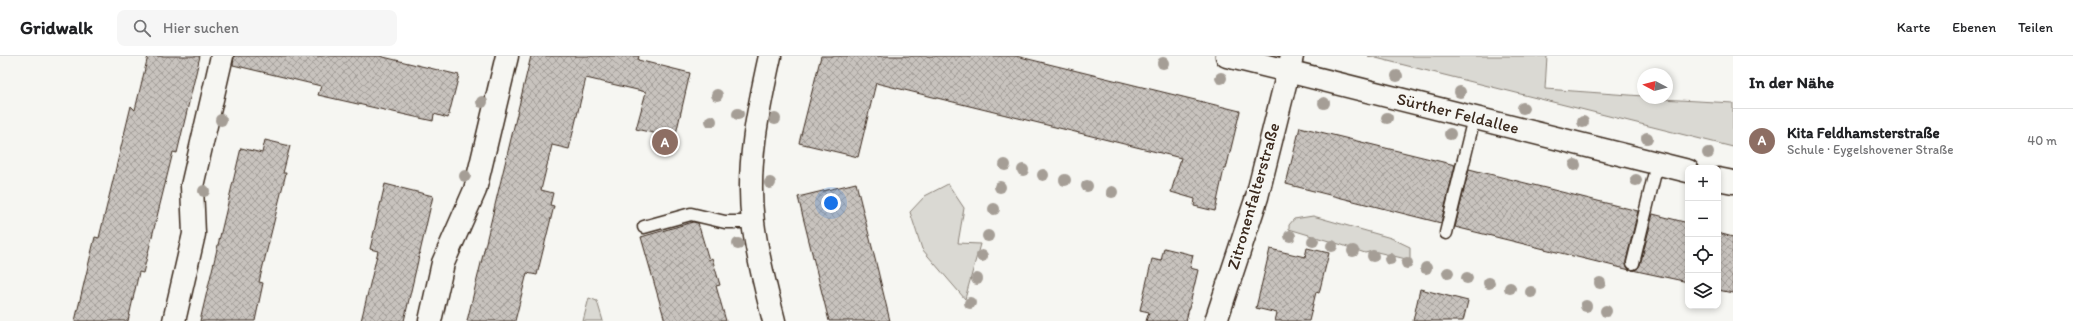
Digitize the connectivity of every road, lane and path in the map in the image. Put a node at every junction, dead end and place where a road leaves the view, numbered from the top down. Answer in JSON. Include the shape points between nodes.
{"nodes":[{"id":1,"x":222,"y":56,"type":"edge"},
{"id":2,"x":507,"y":56,"type":"edge"},
{"id":3,"x":770,"y":56,"type":"edge"},
{"id":4,"x":1227,"y":56,"type":"edge"},
{"id":5,"x":1290,"y":64,"type":"edge"},
{"id":6,"x":1474,"y":118,"type":"junction"},
{"id":7,"x":1657,"y":164,"type":"junction"},
{"id":8,"x":1685,"y":170,"type":"edge"},
{"id":9,"x":1721,"y":180,"type":"edge"},
{"id":10,"x":1733,"y":182,"type":"edge"},
{"id":11,"x":753,"y":222,"type":"junction"},
{"id":12,"x":644,"y":227,"type":"dead end"},
{"id":13,"x":1446,"y":233,"type":"dead end"},
{"id":14,"x":1633,"y":263,"type":"dead end"},
{"id":15,"x":174,"y":321,"type":"edge"},
{"id":16,"x":430,"y":321,"type":"edge"},
{"id":17,"x":774,"y":321,"type":"edge"},
{"id":18,"x":1216,"y":321,"type":"edge"}],
"edges":[{"from":1,"to":15,"type":"street","via":[[192,186],[194,234]]},
{"from":2,"to":16,"type":"street","via":[[475,190],[442,263]]},
{"from":3,"to":11,"type":"street","via":[[760,98],[753,154]]},
{"from":4,"to":5,"type":"street","name":"Sürther Feldallee"},
{"from":5,"to":6,"type":"street","name":"Sürther Feldallee"},
{"from":5,"to":18,"type":"street","name":"Zitronenfalterstraße","via":[[1257,197]]},
{"from":6,"to":7,"type":"street","name":"Sürther Feldallee"},
{"from":6,"to":13,"type":"lane"},
{"from":7,"to":8,"type":"street","name":"Sürther Feldallee"},
{"from":7,"to":14,"type":"lane"},
{"from":9,"to":10,"type":"street"},
{"from":11,"to":12,"type":"lane","via":[[725,222],[691,214]]},
{"from":11,"to":17,"type":"street"}]}
